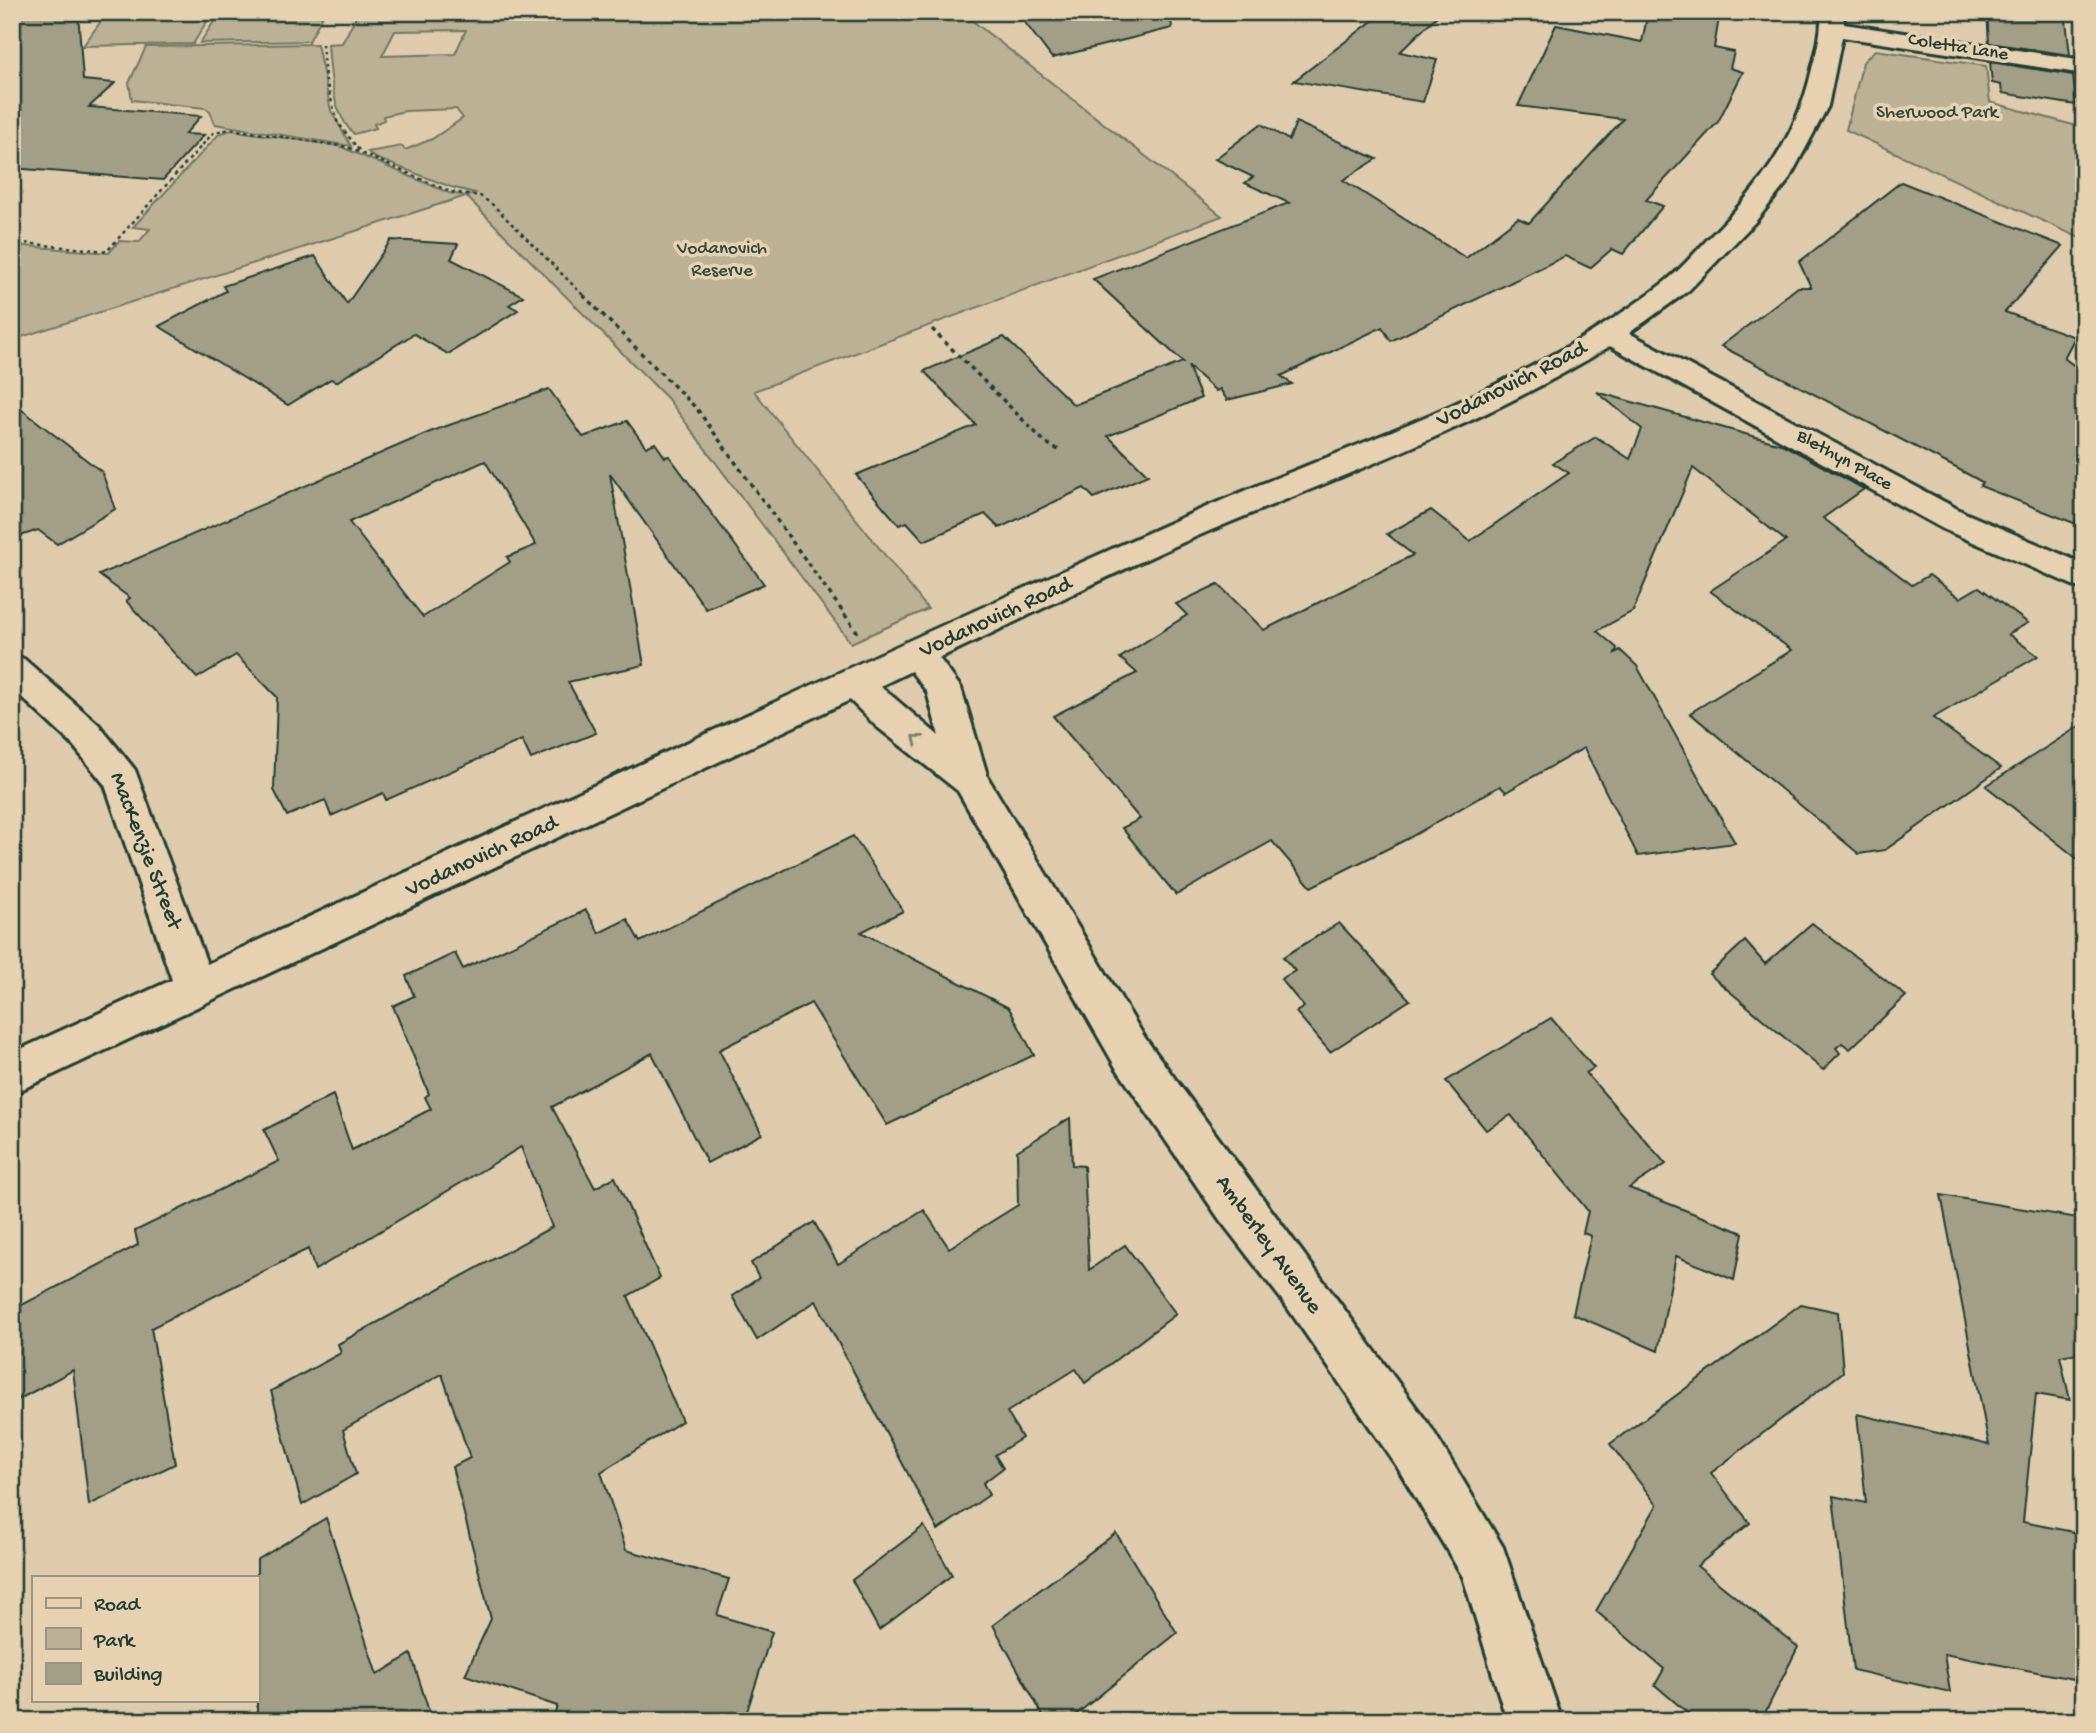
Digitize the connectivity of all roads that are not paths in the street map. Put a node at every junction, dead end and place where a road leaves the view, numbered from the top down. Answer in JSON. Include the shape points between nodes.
{"nodes":[{"id":1,"x":1832,"y":20,"type":"edge"},
{"id":2,"x":2084,"y":67,"type":"edge"},
{"id":3,"x":1609,"y":334,"type":"junction"},
{"id":4,"x":2084,"y":578,"type":"edge"},
{"id":5,"x":917,"y":654,"type":"junction"},
{"id":6,"x":12,"y":668,"type":"edge"},
{"id":7,"x":856,"y":684,"type":"junction"},
{"id":8,"x":971,"y":781,"type":"junction"},
{"id":9,"x":195,"y":989,"type":"junction"},
{"id":10,"x":12,"y":1074,"type":"edge"},
{"id":11,"x":1535,"y":1721,"type":"edge"}],
"edges":[{"from":1,"to":2,"type":"street","name":"Coletta Lane"},
{"from":1,"to":3,"type":"street","name":"Vodanovich Road","via":[[1816,106],[1779,176],[1745,219],[1685,278]]},
{"from":3,"to":4,"type":"street","name":"Blethyn Place","via":[[1954,521]]},
{"from":3,"to":5,"type":"street","name":"Vodanovich Road","via":[[1539,377],[1463,413],[1194,525]]},
{"from":5,"to":7,"type":"street","name":"Vodanovich Road"},
{"from":5,"to":8,"type":"street","name":"Amberley Avenue","via":[[943,688]]},
{"from":6,"to":9,"type":"street","name":"MacKenzie Street","via":[[78,723],[122,780]]},
{"from":8,"to":7,"type":"street","name":"Amberley Avenue","one_way":true},
{"from":7,"to":9,"type":"street","name":"Vodanovich Road"},
{"from":8,"to":11,"type":"street","name":"Amberley Avenue","via":[[1130,1052],[1414,1447],[1485,1565]]},
{"from":9,"to":10,"type":"street","name":"Vodanovich Road"}]}
